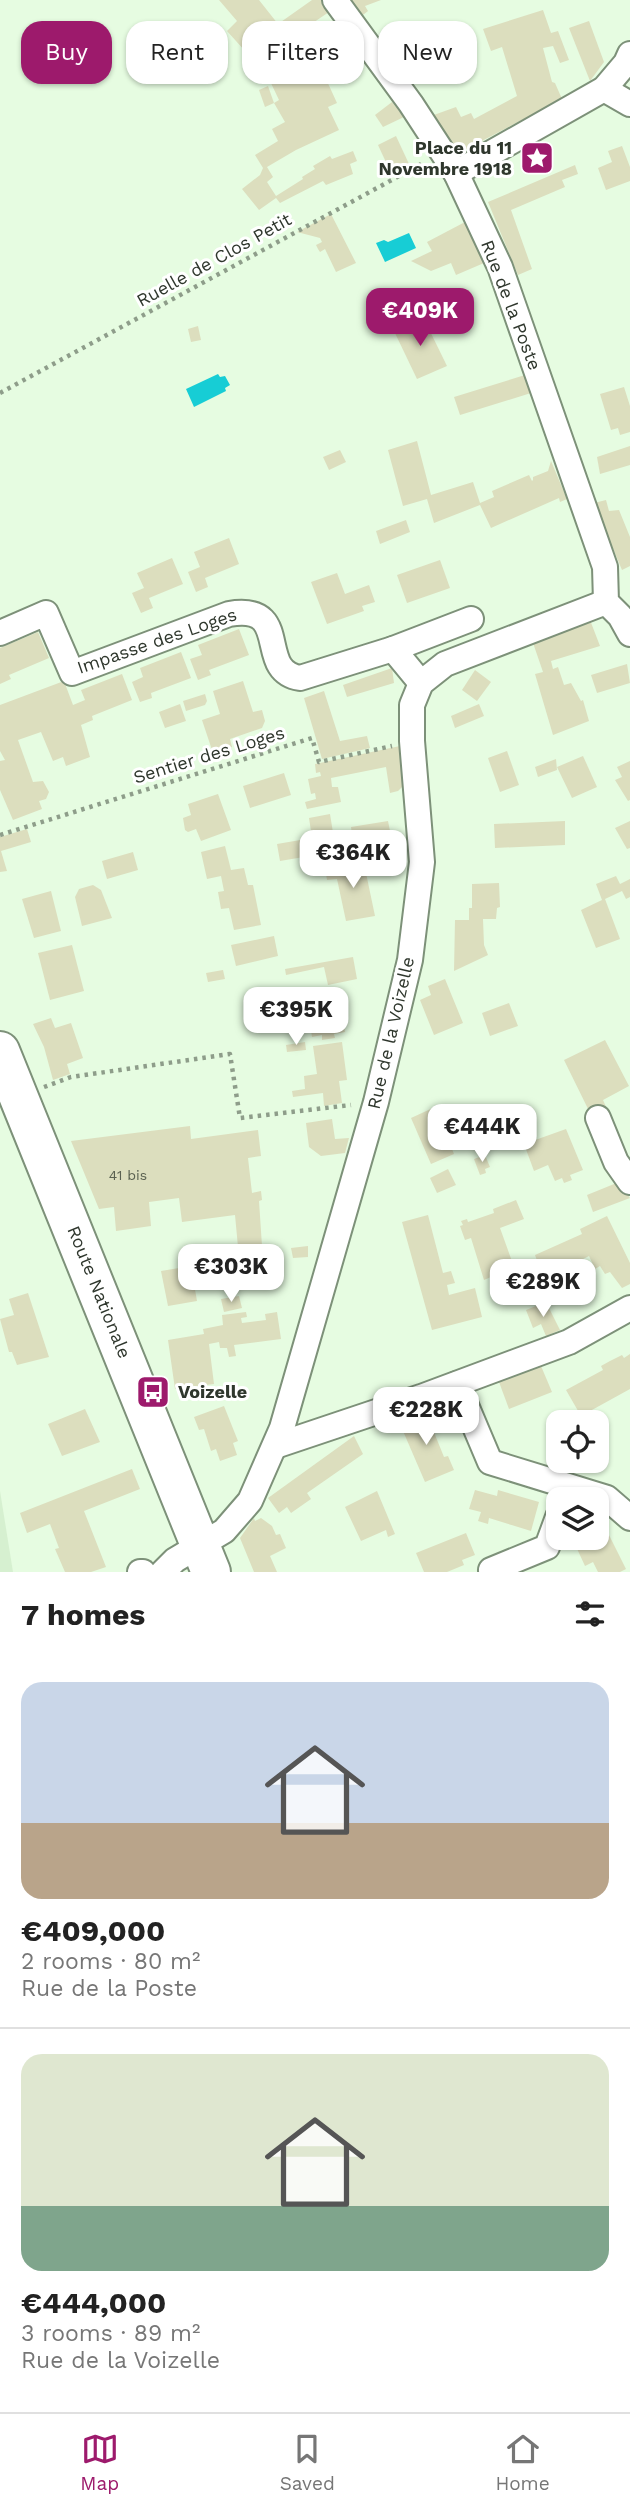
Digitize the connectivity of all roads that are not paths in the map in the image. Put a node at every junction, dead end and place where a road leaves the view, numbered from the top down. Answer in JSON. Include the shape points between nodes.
{"nodes":[{"id":1,"x":335,"y":0,"type":"edge"},
{"id":2,"x":630,"y":54,"type":"edge"},
{"id":3,"x":604,"y":89,"type":"junction"},
{"id":4,"x":630,"y":104,"type":"edge"},
{"id":5,"x":456,"y":173,"type":"junction"},
{"id":6,"x":606,"y":602,"type":"junction"},
{"id":7,"x":471,"y":619,"type":"dead end"},
{"id":8,"x":0,"y":632,"type":"edge"},
{"id":9,"x":630,"y":634,"type":"edge"},
{"id":10,"x":393,"y":649,"type":"junction"},
{"id":11,"x":421,"y":683,"type":"junction"},
{"id":12,"x":0,"y":1051,"type":"edge"},
{"id":13,"x":598,"y":1118,"type":"dead end"},
{"id":14,"x":630,"y":1182,"type":"edge"},
{"id":15,"x":630,"y":1308,"type":"edge"},
{"id":16,"x":457,"y":1384,"type":"junction"},
{"id":17,"x":275,"y":1446,"type":"junction"},
{"id":18,"x":553,"y":1487,"type":"edge"},
{"id":19,"x":609,"y":1500,"type":"edge"},
{"id":20,"x":630,"y":1518,"type":"edge"},
{"id":21,"x":546,"y":1547,"type":"edge"},
{"id":22,"x":205,"y":1558,"type":"edge"},
{"id":23,"x":491,"y":1570,"type":"dead end"},
{"id":24,"x":163,"y":1572,"type":"edge"}],
"edges":[{"from":1,"to":5,"type":"street","name":"Rue de la Poste"},
{"from":2,"to":3,"type":"street"},
{"from":3,"to":4,"type":"street"},
{"from":3,"to":5,"type":"street"},
{"from":5,"to":6,"type":"street","name":"Rue de la Poste","via":[[500,267],[605,567]]},
{"from":6,"to":9,"type":"street"},
{"from":6,"to":11,"type":"street","via":[[445,664]]},
{"from":7,"to":10,"type":"street","name":"Impasse des Loges"},
{"from":8,"to":10,"type":"street","name":"Impasse des Loges","via":[[46,613],[72,673],[246,611],[258,615],[267,626],[280,669],[289,677],[300,678]]},
{"from":10,"to":11,"type":"street"},
{"from":11,"to":17,"type":"street","name":"Rue de la Voizelle","via":[[412,705],[422,862],[410,960],[376,1102]]},
{"from":12,"to":22,"type":"main road","name":"Route Nationale"},
{"from":13,"to":14,"type":"street","via":[[616,1162]]},
{"from":15,"to":16,"type":"street","via":[[569,1342]]},
{"from":16,"to":17,"type":"street"},
{"from":16,"to":18,"type":"street","via":[[490,1462]]},
{"from":17,"to":22,"type":"street","name":"Rue de la Voizelle","via":[[250,1501]]},
{"from":19,"to":20,"type":"street"},
{"from":21,"to":23,"type":"street"},
{"from":22,"to":24,"type":"street","name":"Rue de la Voizelle","via":[[175,1560]]}]}
